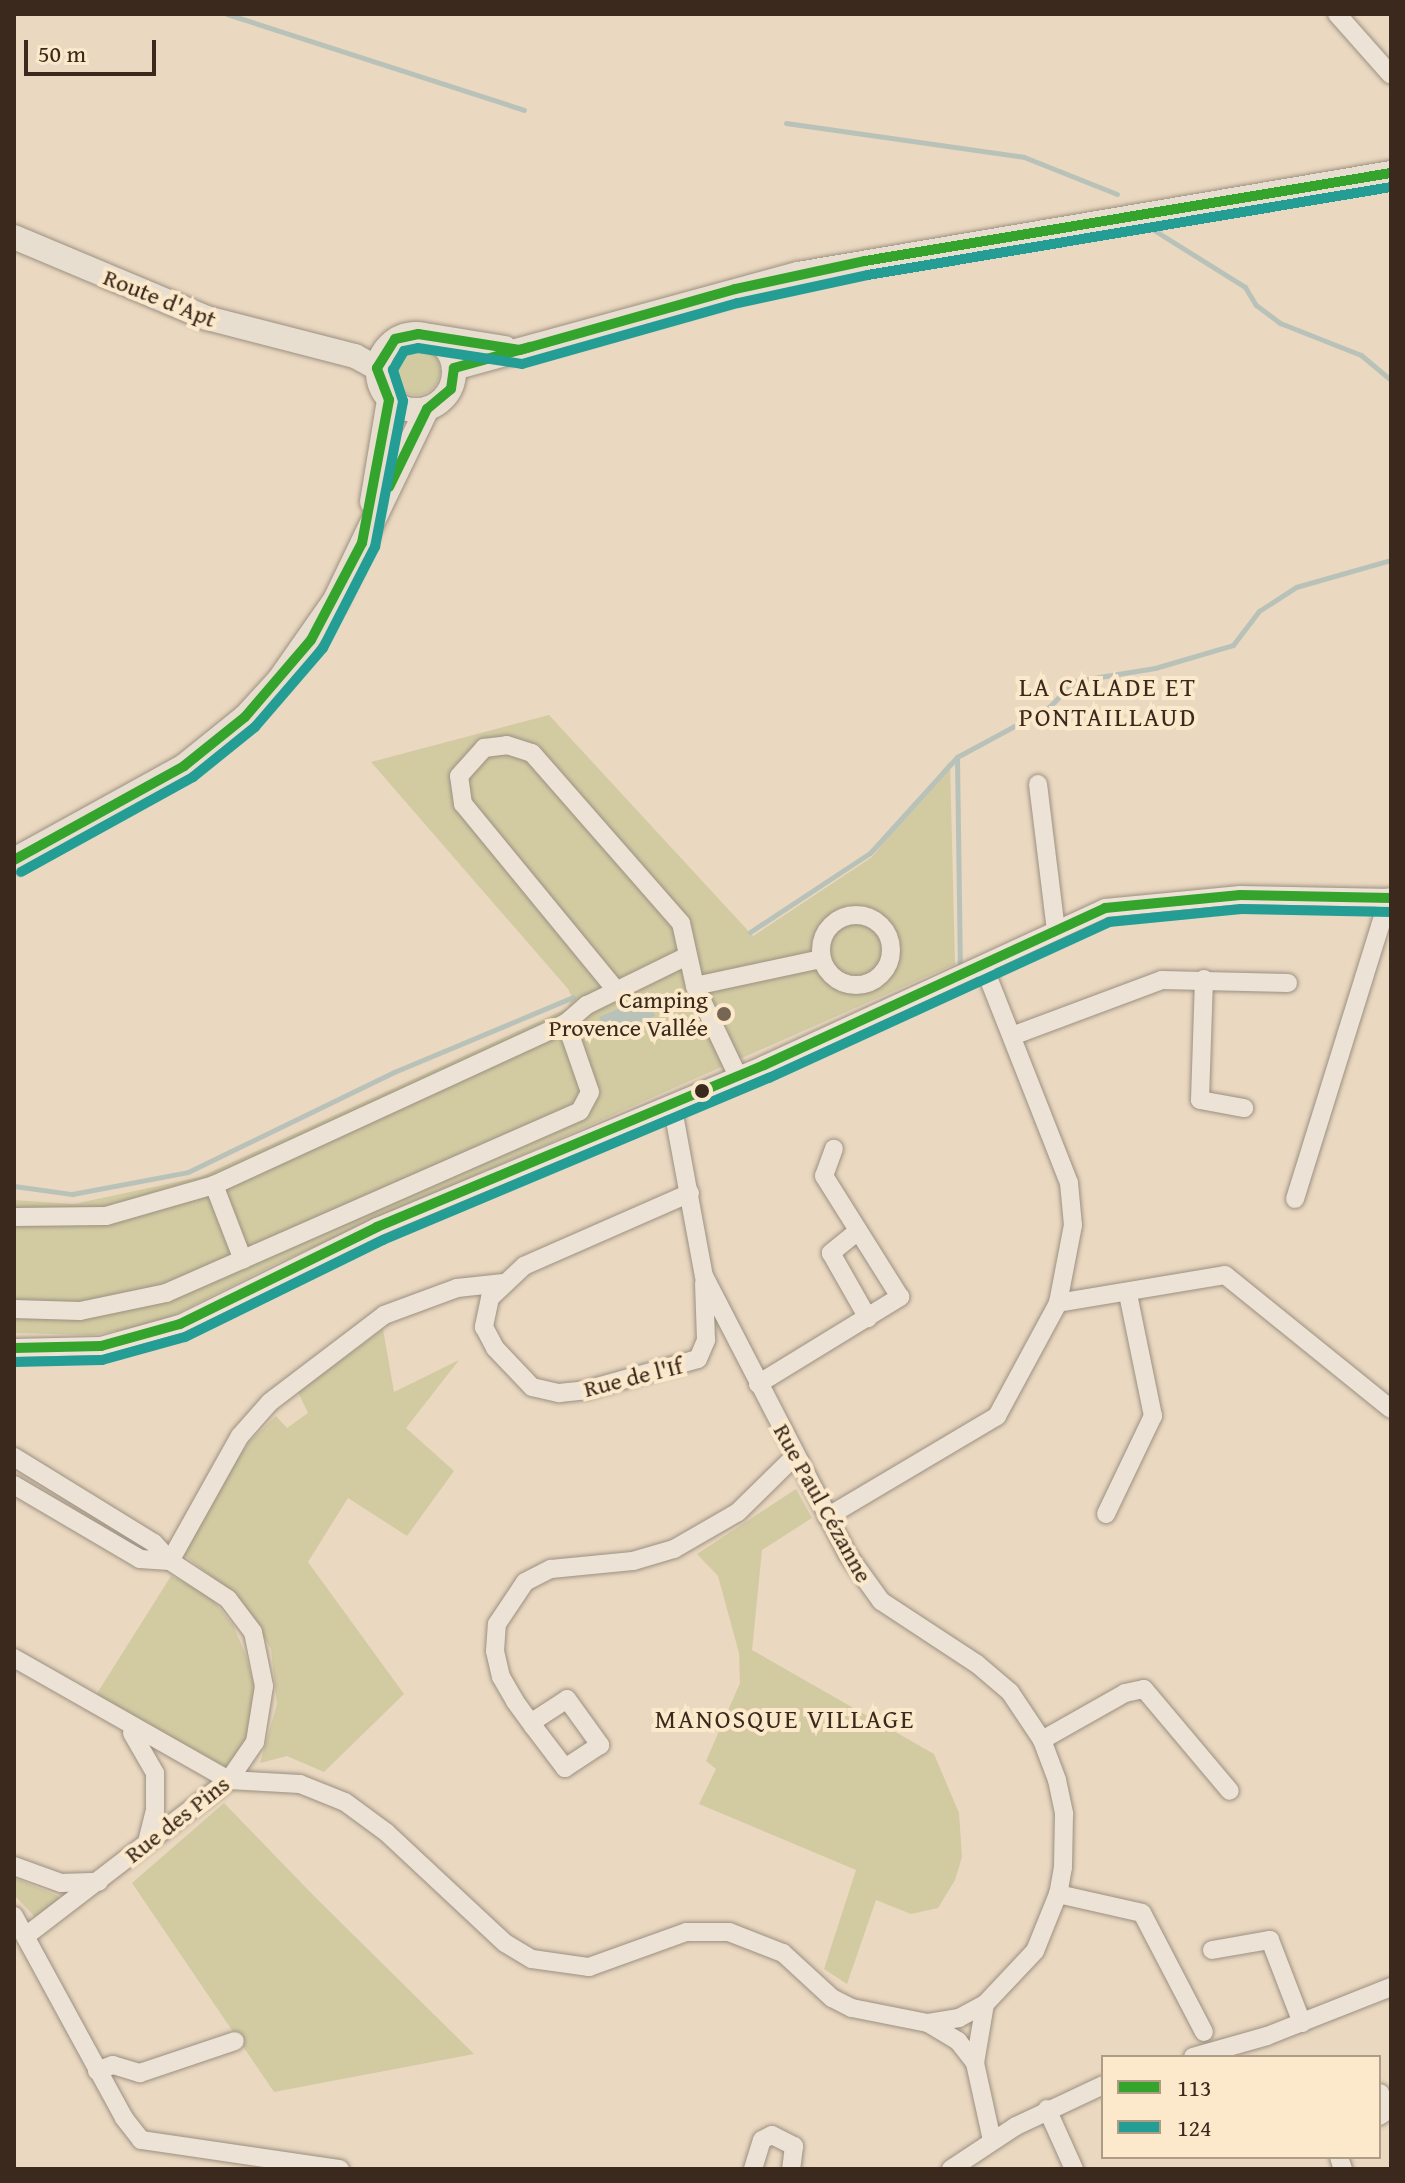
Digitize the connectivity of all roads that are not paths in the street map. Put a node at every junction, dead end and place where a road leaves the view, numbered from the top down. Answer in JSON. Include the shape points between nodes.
{"nodes":[{"id":1,"x":1337,"y":14,"type":"edge"},
{"id":2,"x":1391,"y":75,"type":"edge"},
{"id":3,"x":1391,"y":173,"type":"edge"},
{"id":4,"x":14,"y":237,"type":"edge"},
{"id":5,"x":430,"y":336,"type":"junction"},
{"id":6,"x":395,"y":339,"type":"junction"},
{"id":7,"x":310,"y":344,"type":"junction"},
{"id":8,"x":520,"y":350,"type":"junction"},
{"id":9,"x":377,"y":368,"type":"junction"},
{"id":10,"x":454,"y":368,"type":"junction"},
{"id":11,"x":389,"y":400,"type":"junction"},
{"id":12,"x":427,"y":409,"type":"junction"},
{"id":13,"x":362,"y":543,"type":"junction"},
{"id":14,"x":1038,"y":784,"type":"dead end"},
{"id":15,"x":14,"y":860,"type":"edge"},
{"id":16,"x":1390,"y":898,"type":"edge"},
{"id":17,"x":1056,"y":930,"type":"junction"},
{"id":18,"x":687,"y":956,"type":"junction"},
{"id":19,"x":821,"y":959,"type":"dead end"},
{"id":20,"x":984,"y":967,"type":"junction"},
{"id":21,"x":1204,"y":979,"type":"junction"},
{"id":22,"x":1288,"y":983,"type":"dead end"},
{"id":23,"x":695,"y":986,"type":"junction"},
{"id":24,"x":616,"y":990,"type":"junction"},
{"id":25,"x":566,"y":1023,"type":"junction"},
{"id":26,"x":1012,"y":1036,"type":"junction"},
{"id":27,"x":738,"y":1076,"type":"junction"},
{"id":28,"x":672,"y":1104,"type":"junction"},
{"id":29,"x":1244,"y":1108,"type":"dead end"},
{"id":30,"x":834,"y":1149,"type":"dead end"},
{"id":31,"x":214,"y":1185,"type":"junction"},
{"id":32,"x":690,"y":1193,"type":"junction"},
{"id":33,"x":1295,"y":1199,"type":"dead end"},
{"id":34,"x":14,"y":1217,"type":"edge"},
{"id":35,"x":858,"y":1231,"type":"junction"},
{"id":36,"x":243,"y":1260,"type":"junction"},
{"id":37,"x":704,"y":1276,"type":"junction"},
{"id":38,"x":504,"y":1283,"type":"junction"},
{"id":39,"x":1128,"y":1294,"type":"junction"},
{"id":40,"x":1058,"y":1303,"type":"junction"},
{"id":41,"x":14,"y":1309,"type":"edge"},
{"id":42,"x":868,"y":1318,"type":"junction"},
{"id":43,"x":14,"y":1348,"type":"edge"},
{"id":44,"x":758,"y":1384,"type":"junction"},
{"id":45,"x":1391,"y":1409,"type":"edge"},
{"id":46,"x":795,"y":1456,"type":"junction"},
{"id":47,"x":14,"y":1457,"type":"edge"},
{"id":48,"x":14,"y":1485,"type":"edge"},
{"id":49,"x":1106,"y":1514,"type":"dead end"},
{"id":50,"x":827,"y":1517,"type":"junction"},
{"id":51,"x":170,"y":1561,"type":"junction"},
{"id":52,"x":14,"y":1658,"type":"edge"},
{"id":53,"x":529,"y":1720,"type":"dead end"},
{"id":54,"x":125,"y":1725,"type":"junction"},
{"id":55,"x":1042,"y":1740,"type":"junction"},
{"id":56,"x":229,"y":1780,"type":"junction"},
{"id":57,"x":1230,"y":1791,"type":"dead end"},
{"id":58,"x":147,"y":1842,"type":"junction"},
{"id":59,"x":14,"y":1866,"type":"edge"},
{"id":60,"x":99,"y":1882,"type":"junction"},
{"id":61,"x":1058,"y":1894,"type":"junction"},
{"id":62,"x":14,"y":1916,"type":"edge"},
{"id":63,"x":26,"y":1936,"type":"junction"},
{"id":64,"x":1212,"y":1950,"type":"dead end"},
{"id":65,"x":1391,"y":1987,"type":"edge"},
{"id":66,"x":985,"y":2004,"type":"junction"},
{"id":67,"x":928,"y":2023,"type":"junction"},
{"id":68,"x":1302,"y":2023,"type":"junction"},
{"id":69,"x":1204,"y":2032,"type":"dead end"},
{"id":70,"x":235,"y":2041,"type":"dead end"},
{"id":71,"x":1199,"y":2055,"type":"edge"},
{"id":72,"x":975,"y":2063,"type":"junction"},
{"id":73,"x":97,"y":2071,"type":"junction"},
{"id":74,"x":1101,"y":2086,"type":"edge"},
{"id":75,"x":1383,"y":2091,"type":"edge"},
{"id":76,"x":1047,"y":2109,"type":"junction"},
{"id":77,"x":1381,"y":2115,"type":"edge"},
{"id":78,"x":992,"y":2140,"type":"junction"},
{"id":79,"x":340,"y":2169,"type":"edge"},
{"id":80,"x":753,"y":2169,"type":"edge"},
{"id":81,"x":791,"y":2169,"type":"edge"},
{"id":82,"x":951,"y":2169,"type":"edge"},
{"id":83,"x":1074,"y":2169,"type":"edge"}],
"edges":[{"from":1,"to":2,"type":"street"},
{"from":3,"to":8,"type":"main road","via":[[851,263],[735,289]]},
{"from":4,"to":7,"type":"main road","name":"Route d'Apt","via":[[207,318]]},
{"from":5,"to":6,"type":"main road"},
{"from":5,"to":8,"type":"main road"},
{"from":5,"to":10,"type":"main road","via":[[446,348]]},
{"from":6,"to":7,"type":"main road","name":"Route d'Apt"},
{"from":6,"to":9,"type":"main road"},
{"from":7,"to":9,"type":"main road","name":"Route d'Apt","via":[[364,359]]},
{"from":8,"to":10,"type":"main road"},
{"from":9,"to":11,"type":"main road"},
{"from":10,"to":12,"type":"main road","via":[[451,389]]},
{"from":11,"to":12,"type":"main road","via":[[414,411]]},
{"from":11,"to":13,"type":"main road"},
{"from":12,"to":13,"type":"main road"},
{"from":13,"to":15,"type":"main road","via":[[311,640],[245,717],[140,795]]},
{"from":14,"to":17,"type":"street"},
{"from":16,"to":17,"type":"street","via":[[1308,893],[1153,900],[1105,908]]},
{"from":16,"to":33,"type":"street"},
{"from":17,"to":20,"type":"street"},
{"from":18,"to":23,"type":"street"},
{"from":18,"to":24,"type":"street"},
{"from":18,"to":24,"type":"street","via":[[681,923],[538,758],[507,745],[484,748],[459,776],[463,804]]},
{"from":19,"to":23,"type":"street"},
{"from":20,"to":26,"type":"street"},
{"from":20,"to":27,"type":"street"},
{"from":21,"to":22,"type":"street"},
{"from":21,"to":26,"type":"street","via":[[1162,980]]},
{"from":21,"to":29,"type":"street","via":[[1200,1100]]},
{"from":23,"to":27,"type":"street"},
{"from":24,"to":25,"type":"street"},
{"from":25,"to":31,"type":"street"},
{"from":25,"to":36,"type":"street","via":[[590,1092],[585,1108]]},
{"from":26,"to":40,"type":"street","via":[[1069,1183],[1073,1225]]},
{"from":27,"to":28,"type":"street"},
{"from":28,"to":32,"type":"street","name":"Rue Paul Cézanne"},
{"from":28,"to":43,"type":"street","via":[[377,1227],[160,1332],[101,1346]]},
{"from":30,"to":35,"type":"street","via":[[823,1173]]},
{"from":31,"to":34,"type":"street","via":[[106,1216]]},
{"from":31,"to":36,"type":"street"},
{"from":32,"to":37,"type":"street","name":"Rue Paul Cézanne"},
{"from":32,"to":38,"type":"street","name":"Rue de l'If","via":[[541,1256]]},
{"from":35,"to":42,"type":"street","via":[[831,1253]]},
{"from":35,"to":42,"type":"street","via":[[900,1297]]},
{"from":36,"to":41,"type":"street","via":[[142,1301],[80,1311]]},
{"from":37,"to":38,"type":"street","name":"Rue de l'If","via":[[706,1340],[698,1359],[569,1393],[532,1387],[490,1342],[484,1314]]},
{"from":37,"to":44,"type":"street","name":"Rue Paul Cézanne"},
{"from":38,"to":51,"type":"street","via":[[446,1291],[372,1321],[270,1402],[245,1428]]},
{"from":39,"to":40,"type":"street"},
{"from":39,"to":45,"type":"street","via":[[1211,1274],[1231,1277]]},
{"from":39,"to":49,"type":"street","via":[[1153,1416]]},
{"from":40,"to":50,"type":"street","via":[[997,1416]]},
{"from":42,"to":44,"type":"street"},
{"from":44,"to":46,"type":"street","name":"Rue Paul Cézanne"},
{"from":46,"to":50,"type":"street","name":"Rue Paul Cézanne"},
{"from":46,"to":53,"type":"street","via":[[738,1512],[674,1549],[633,1561],[551,1569],[525,1582],[503,1609],[495,1642],[501,1677]]},
{"from":47,"to":51,"type":"street","name":"Rue des Pins","via":[[154,1543]]},
{"from":48,"to":51,"type":"street","name":"Rue des Pins","via":[[140,1559]]},
{"from":50,"to":55,"type":"street","name":"Rue Paul Cézanne","via":[[872,1592],[990,1674],[1017,1700]]},
{"from":51,"to":56,"type":"street","name":"Rue des Pins","via":[[228,1599],[258,1649],[264,1686],[260,1725],[250,1751]]},
{"from":52,"to":54,"type":"street"},
{"from":54,"to":56,"type":"street"},
{"from":54,"to":58,"type":"street","via":[[155,1773],[155,1810]]},
{"from":55,"to":57,"type":"street","via":[[1125,1693],[1144,1689]]},
{"from":55,"to":61,"type":"street","name":"Rue Paul Cézanne","via":[[1064,1814]]},
{"from":56,"to":58,"type":"street","name":"Rue des Pins"},
{"from":56,"to":67,"type":"street","via":[[300,1784],[345,1802],[387,1833],[505,1943],[532,1959],[589,1967],[686,1932],[729,1932],[783,1953],[841,2004]]},
{"from":58,"to":60,"type":"street","name":"Rue des Pins"},
{"from":59,"to":60,"type":"street","via":[[56,1883]]},
{"from":60,"to":63,"type":"street","name":"Rue des Pins"},
{"from":61,"to":66,"type":"street","name":"Rue Paul Cézanne","via":[[1029,1960]]},
{"from":61,"to":69,"type":"street","via":[[1142,1913]]},
{"from":62,"to":63,"type":"street"},
{"from":63,"to":73,"type":"street"},
{"from":64,"to":68,"type":"street","via":[[1268,1938]]},
{"from":65,"to":68,"type":"street"},
{"from":66,"to":67,"type":"street","name":"Rue Paul Cézanne","via":[[959,2018]]},
{"from":66,"to":72,"type":"street"},
{"from":67,"to":72,"type":"street","via":[[958,2041]]},
{"from":68,"to":71,"type":"street"},
{"from":70,"to":73,"type":"street","via":[[140,2073],[113,2065]]},
{"from":72,"to":78,"type":"street"},
{"from":73,"to":79,"type":"street","via":[[124,2118],[148,2143]]},
{"from":74,"to":76,"type":"street"},
{"from":75,"to":77,"type":"street","via":[[1387,2111]]},
{"from":76,"to":78,"type":"street"},
{"from":76,"to":83,"type":"street"},
{"from":78,"to":82,"type":"street"},
{"from":80,"to":81,"type":"street","via":[[762,2140],[772,2135],[794,2146]]}]}
